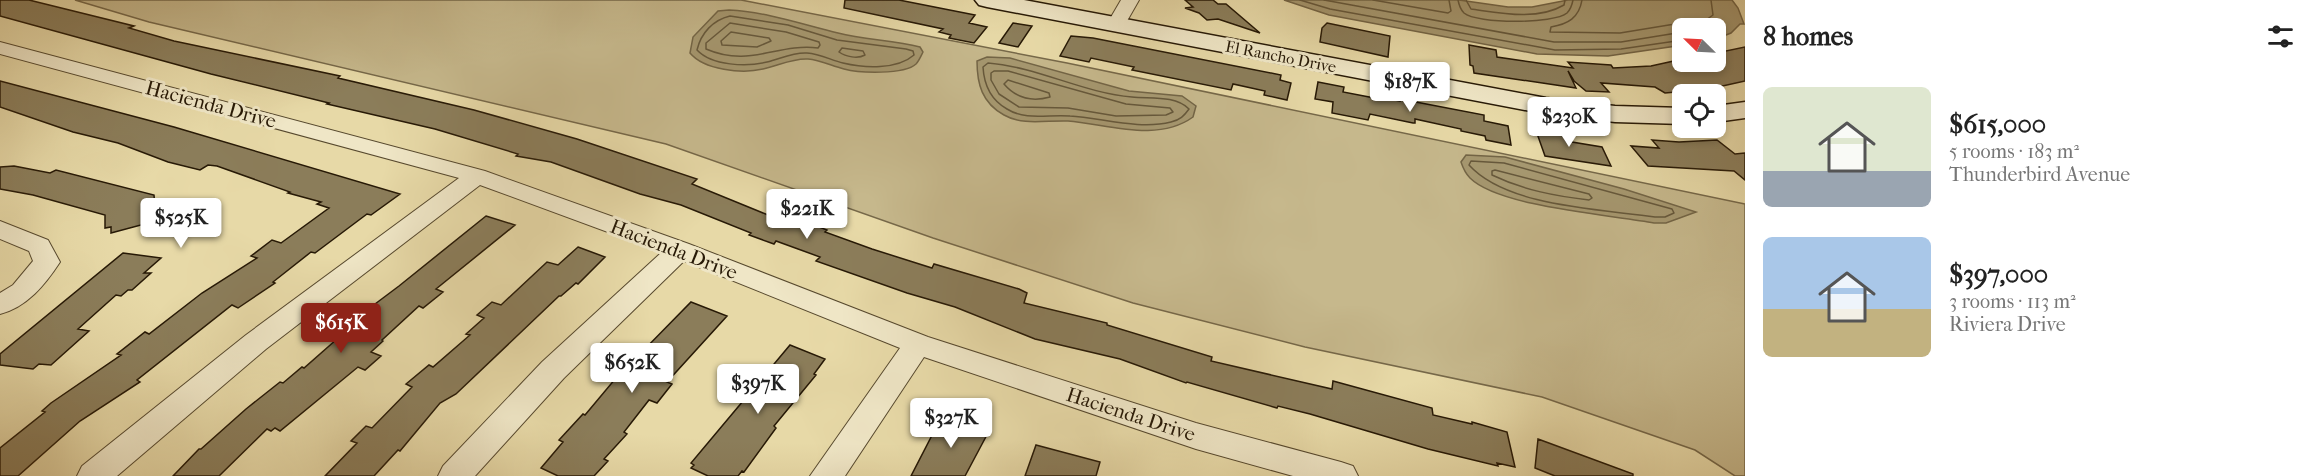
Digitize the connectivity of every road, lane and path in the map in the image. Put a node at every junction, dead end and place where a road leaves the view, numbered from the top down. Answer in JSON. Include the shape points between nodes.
{"nodes":[{"id":1,"x":987,"y":0,"type":"edge"},
{"id":2,"x":1131,"y":0,"type":"edge"},
{"id":3,"x":1116,"y":24,"type":"junction"},
{"id":4,"x":0,"y":48,"type":"edge"},
{"id":5,"x":1745,"y":110,"type":"edge"},
{"id":6,"x":1726,"y":113,"type":"edge"},
{"id":7,"x":1672,"y":116,"type":"edge"},
{"id":8,"x":477,"y":176,"type":"junction"},
{"id":9,"x":0,"y":229,"type":"edge"},
{"id":10,"x":680,"y":250,"type":"junction"},
{"id":11,"x":0,"y":305,"type":"edge"},
{"id":12,"x":918,"y":344,"type":"junction"},
{"id":13,"x":94,"y":476,"type":"edge"},
{"id":14,"x":455,"y":476,"type":"edge"},
{"id":15,"x":827,"y":476,"type":"edge"},
{"id":16,"x":1341,"y":476,"type":"edge"}],
"edges":[{"from":1,"to":3,"type":"street","name":"El Rancho Drive"},
{"from":2,"to":3,"type":"street"},
{"from":3,"to":7,"type":"street","name":"El Rancho Drive","via":[[1546,106]]},
{"from":4,"to":8,"type":"street","name":"Hacienda Drive"},
{"from":5,"to":6,"type":"street"},
{"from":8,"to":10,"type":"street","name":"Hacienda Drive"},
{"from":8,"to":13,"type":"street","via":[[255,342]]},
{"from":9,"to":11,"type":"street","via":[[39,246],[47,262],[23,291]]},
{"from":10,"to":12,"type":"street","name":"Hacienda Drive"},
{"from":10,"to":14,"type":"street","via":[[553,370]]},
{"from":12,"to":15,"type":"street"},
{"from":12,"to":16,"type":"street","name":"Hacienda Drive","via":[[1196,436]]}]}
